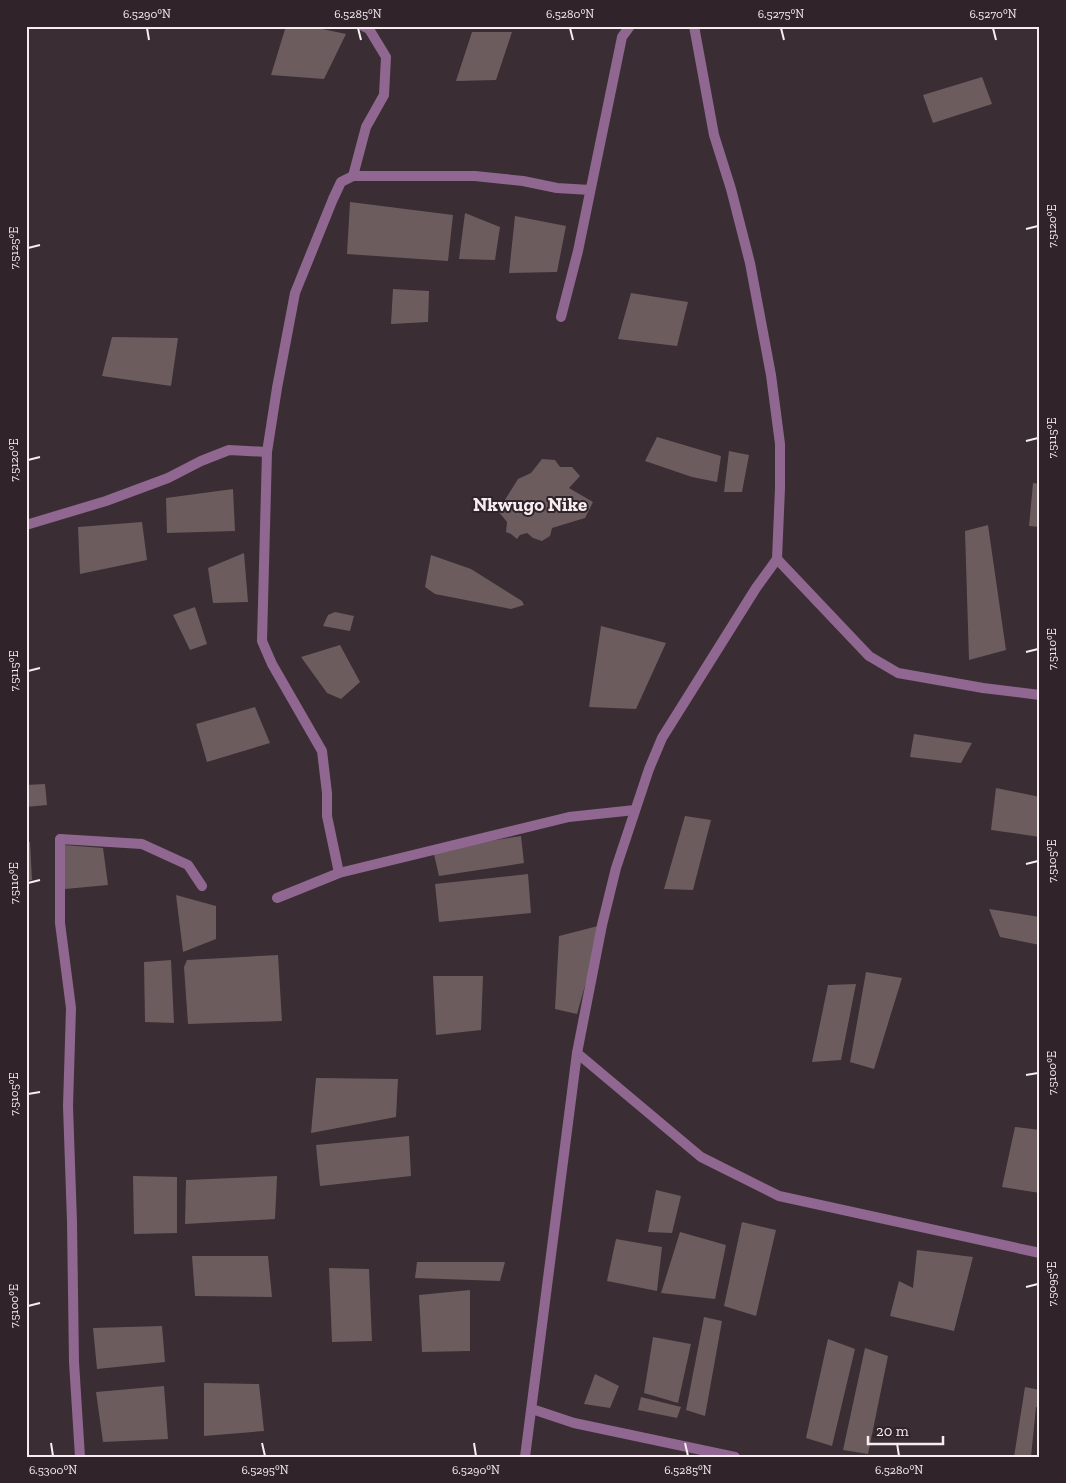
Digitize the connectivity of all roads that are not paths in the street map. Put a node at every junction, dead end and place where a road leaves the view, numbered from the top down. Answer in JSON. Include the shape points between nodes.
{"nodes":[{"id":1,"x":363,"y":26,"type":"edge"},
{"id":2,"x":630,"y":26,"type":"edge"},
{"id":3,"x":694,"y":26,"type":"edge"},
{"id":4,"x":353,"y":176,"type":"junction"},
{"id":5,"x":590,"y":190,"type":"junction"},
{"id":6,"x":561,"y":317,"type":"dead end"},
{"id":7,"x":267,"y":452,"type":"junction"},
{"id":8,"x":26,"y":525,"type":"edge"},
{"id":9,"x":777,"y":559,"type":"junction"},
{"id":10,"x":1040,"y":694,"type":"edge"},
{"id":11,"x":635,"y":810,"type":"junction"},
{"id":12,"x":339,"y":873,"type":"junction"},
{"id":13,"x":202,"y":886,"type":"dead end"},
{"id":14,"x":277,"y":898,"type":"dead end"},
{"id":15,"x":577,"y":1053,"type":"junction"},
{"id":16,"x":1040,"y":1253,"type":"edge"},
{"id":17,"x":532,"y":1409,"type":"junction"},
{"id":18,"x":80,"y":1457,"type":"edge"},
{"id":19,"x":525,"y":1457,"type":"edge"},
{"id":20,"x":735,"y":1457,"type":"edge"}],
"edges":[{"from":1,"to":4,"type":"street","via":[[369,29],[386,57],[384,95],[366,127]]},
{"from":2,"to":5,"type":"street","via":[[622,37]]},
{"from":3,"to":9,"type":"street","via":[[714,135],[750,263],[770,375],[780,444]]},
{"from":4,"to":5,"type":"street","via":[[475,176]]},
{"from":4,"to":7,"type":"street","via":[[341,182],[295,293]]},
{"from":5,"to":6,"type":"street"},
{"from":7,"to":8,"type":"street","via":[[229,450],[168,478],[106,501]]},
{"from":7,"to":12,"type":"street","via":[[262,641],[322,750],[327,816]]},
{"from":9,"to":10,"type":"street","via":[[869,656],[898,673]]},
{"from":9,"to":11,"type":"street","via":[[662,738]]},
{"from":11,"to":12,"type":"street","via":[[569,817]]},
{"from":11,"to":15,"type":"street","via":[[602,924]]},
{"from":12,"to":14,"type":"street"},
{"from":13,"to":18,"type":"street","via":[[188,865],[142,844],[60,839],[60,924],[71,1008],[68,1106],[74,1362]]},
{"from":15,"to":16,"type":"street","via":[[702,1157],[779,1196]]},
{"from":15,"to":17,"type":"street"},
{"from":17,"to":19,"type":"street"},
{"from":17,"to":20,"type":"street","via":[[574,1423]]}]}
